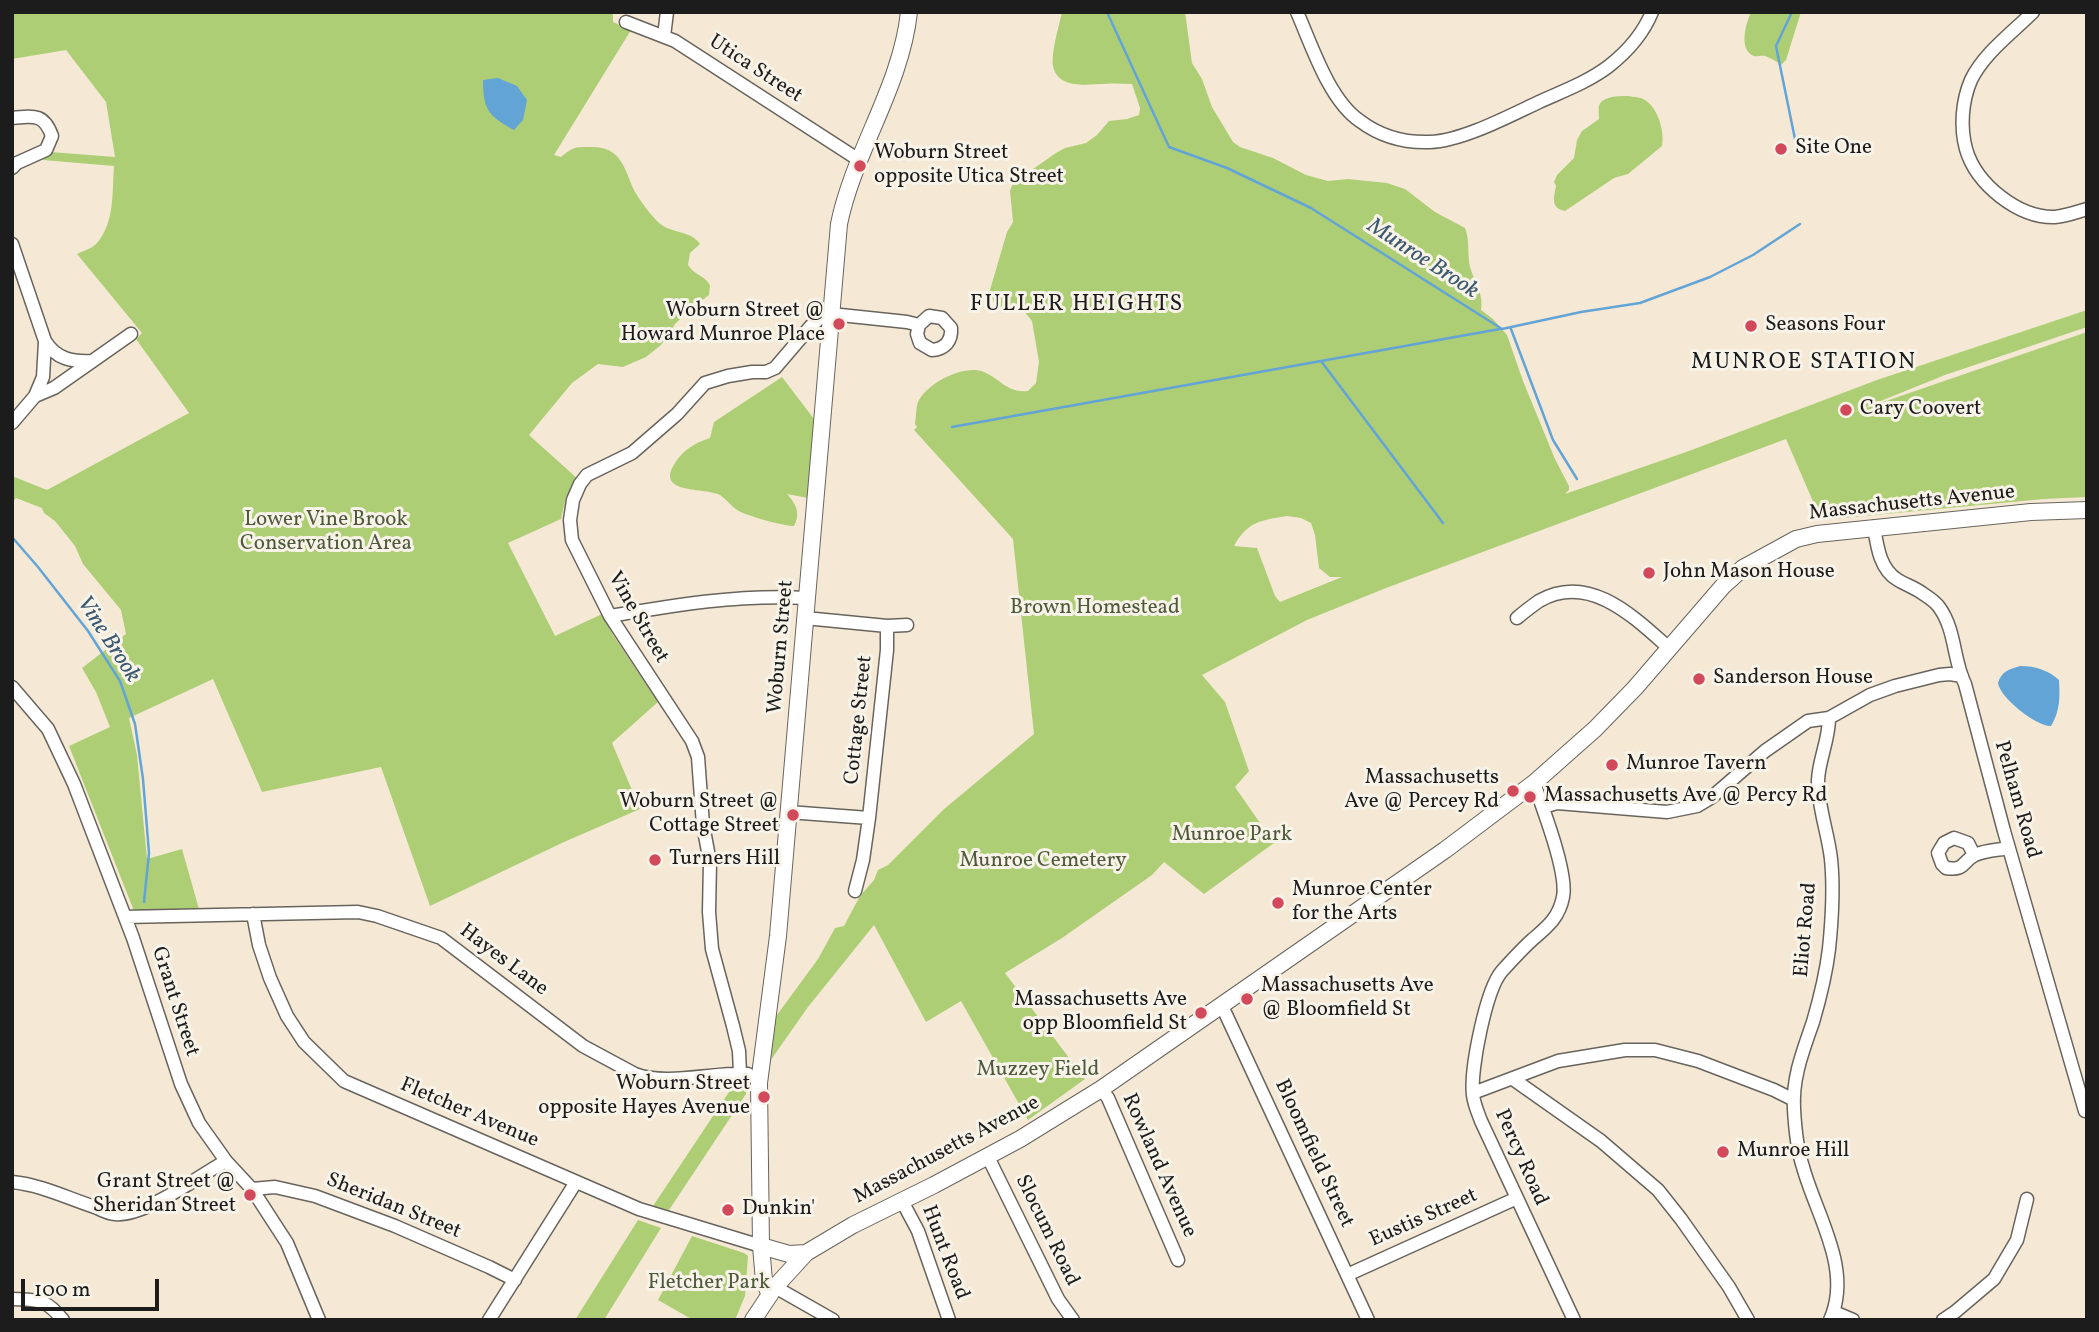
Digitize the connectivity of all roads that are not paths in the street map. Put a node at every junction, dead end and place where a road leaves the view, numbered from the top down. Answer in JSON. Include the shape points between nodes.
{"nodes":[{"id":1,"x":667,"y":12,"type":"edge"},
{"id":2,"x":909,"y":12,"type":"edge"},
{"id":3,"x":1297,"y":12,"type":"edge"},
{"id":4,"x":1651,"y":12,"type":"edge"},
{"id":5,"x":2033,"y":12,"type":"edge"},
{"id":6,"x":626,"y":22,"type":"dead end"},
{"id":7,"x":664,"y":36,"type":"junction"},
{"id":8,"x":12,"y":118,"type":"edge"},
{"id":9,"x":859,"y":160,"type":"junction"},
{"id":10,"x":12,"y":168,"type":"edge"},
{"id":11,"x":2087,"y":209,"type":"edge"},
{"id":12,"x":12,"y":244,"type":"edge"},
{"id":13,"x":831,"y":314,"type":"junction"},
{"id":14,"x":919,"y":325,"type":"dead end"},
{"id":15,"x":131,"y":334,"type":"dead end"},
{"id":16,"x":46,"y":341,"type":"junction"},
{"id":17,"x":92,"y":362,"type":"junction"},
{"id":18,"x":35,"y":396,"type":"junction"},
{"id":19,"x":12,"y":423,"type":"edge"},
{"id":20,"x":2087,"y":510,"type":"edge"},
{"id":21,"x":1874,"y":527,"type":"junction"},
{"id":22,"x":807,"y":598,"type":"junction"},
{"id":23,"x":610,"y":616,"type":"junction"},
{"id":24,"x":805,"y":618,"type":"junction"},
{"id":25,"x":1517,"y":618,"type":"dead end"},
{"id":26,"x":906,"y":625,"type":"dead end"},
{"id":27,"x":887,"y":626,"type":"junction"},
{"id":28,"x":1669,"y":648,"type":"junction"},
{"id":29,"x":1962,"y":676,"type":"junction"},
{"id":30,"x":12,"y":687,"type":"edge"},
{"id":31,"x":1829,"y":718,"type":"junction"},
{"id":32,"x":1534,"y":783,"type":"junction"},
{"id":33,"x":1543,"y":807,"type":"junction"},
{"id":34,"x":788,"y":811,"type":"junction"},
{"id":35,"x":869,"y":818,"type":"junction"},
{"id":36,"x":2009,"y":848,"type":"junction"},
{"id":37,"x":1974,"y":855,"type":"dead end"},
{"id":38,"x":855,"y":891,"type":"dead end"},
{"id":39,"x":253,"y":914,"type":"junction"},
{"id":40,"x":125,"y":917,"type":"junction"},
{"id":41,"x":1222,"y":1006,"type":"junction"},
{"id":42,"x":740,"y":1074,"type":"junction"},
{"id":43,"x":760,"y":1075,"type":"junction"},
{"id":44,"x":1513,"y":1079,"type":"junction"},
{"id":45,"x":1101,"y":1089,"type":"junction"},
{"id":46,"x":1473,"y":1093,"type":"junction"},
{"id":47,"x":1794,"y":1100,"type":"junction"},
{"id":48,"x":2085,"y":1111,"type":"dead end"},
{"id":49,"x":988,"y":1157,"type":"junction"},
{"id":50,"x":226,"y":1161,"type":"junction"},
{"id":51,"x":12,"y":1182,"type":"edge"},
{"id":52,"x":576,"y":1182,"type":"junction"},
{"id":53,"x":252,"y":1189,"type":"junction"},
{"id":54,"x":1517,"y":1198,"type":"junction"},
{"id":55,"x":2027,"y":1199,"type":"dead end"},
{"id":56,"x":902,"y":1201,"type":"junction"},
{"id":57,"x":761,"y":1246,"type":"junction"},
{"id":58,"x":806,"y":1253,"type":"junction"},
{"id":59,"x":1178,"y":1260,"type":"dead end"},
{"id":60,"x":1347,"y":1275,"type":"junction"},
{"id":61,"x":515,"y":1280,"type":"junction"},
{"id":62,"x":773,"y":1291,"type":"junction"},
{"id":63,"x":12,"y":1299,"type":"edge"},
{"id":64,"x":1832,"y":1316,"type":"edge"},
{"id":65,"x":1068,"y":1318,"type":"edge"},
{"id":66,"x":63,"y":1320,"type":"edge"},
{"id":67,"x":319,"y":1320,"type":"edge"},
{"id":68,"x":489,"y":1320,"type":"edge"},
{"id":69,"x":753,"y":1320,"type":"edge"},
{"id":70,"x":833,"y":1320,"type":"edge"},
{"id":71,"x":949,"y":1320,"type":"edge"},
{"id":72,"x":1368,"y":1320,"type":"edge"},
{"id":73,"x":1574,"y":1320,"type":"edge"},
{"id":74,"x":1748,"y":1320,"type":"edge"},
{"id":75,"x":1853,"y":1320,"type":"edge"},
{"id":76,"x":1943,"y":1320,"type":"edge"}],
"edges":[{"from":1,"to":7,"type":"street"},
{"from":2,"to":9,"type":"main road","name":"Woburn Street","via":[[897,67]]},
{"from":3,"to":4,"type":"street","via":[[1322,69],[1359,121],[1406,142],[1432,143],[1483,127],[1590,79],[1637,40]]},
{"from":5,"to":11,"type":"street","via":[[1987,56],[1972,79],[1964,104],[1966,148],[1980,176],[2020,208],[2055,217]]},
{"from":6,"to":7,"type":"street","name":"Utica Street"},
{"from":7,"to":9,"type":"street","name":"Utica Street"},
{"from":8,"to":10,"type":"street","via":[[40,118],[51,136],[46,150]]},
{"from":9,"to":13,"type":"main road","name":"Woburn Street","via":[[839,224]]},
{"from":12,"to":16,"type":"street"},
{"from":13,"to":14,"type":"street"},
{"from":13,"to":22,"type":"main road","name":"Woburn Street"},
{"from":13,"to":23,"type":"street","name":"Vine Street","via":[[811,326],[775,368],[705,383],[632,453],[587,475],[580,484],[570,520],[572,540]]},
{"from":15,"to":17,"type":"street"},
{"from":16,"to":17,"type":"street","via":[[51,351],[65,360]]},
{"from":16,"to":18,"type":"street","via":[[43,377]]},
{"from":17,"to":18,"type":"street"},
{"from":18,"to":19,"type":"street"},
{"from":20,"to":21,"type":"main road","name":"Massachusetts Avenue"},
{"from":21,"to":28,"type":"main road","name":"Massachusetts Avenue","via":[[1796,539],[1762,556],[1723,586]]},
{"from":21,"to":29,"type":"street","name":"Pelham Road","via":[[1878,552],[1895,579],[1938,605],[1952,635]]},
{"from":22,"to":23,"type":"street","via":[[720,600]]},
{"from":22,"to":24,"type":"main road","name":"Woburn Street"},
{"from":23,"to":42,"type":"street","name":"Vine Street","via":[[698,757],[710,862],[712,948],[737,1044]]},
{"from":24,"to":27,"type":"street","name":"Cottage Street"},
{"from":24,"to":34,"type":"main road","name":"Woburn Street"},
{"from":25,"to":28,"type":"street","via":[[1540,601],[1581,591],[1622,609]]},
{"from":26,"to":27,"type":"street","name":"Cottage Street"},
{"from":27,"to":35,"type":"street","name":"Cottage Street"},
{"from":28,"to":32,"type":"main road","name":"Massachusetts Avenue","via":[[1595,729]]},
{"from":29,"to":31,"type":"street","via":[[1939,675],[1895,686]]},
{"from":29,"to":36,"type":"street","name":"Pelham Road"},
{"from":30,"to":40,"type":"street","name":"Grant Street","via":[[48,729],[60,752]]},
{"from":31,"to":33,"type":"street","via":[[1808,721],[1697,806],[1667,812],[1557,803]]},
{"from":31,"to":47,"type":"street","name":"Eliot Road","via":[[1818,780],[1831,857],[1829,949]]},
{"from":32,"to":33,"type":"street","name":"Percy Road"},
{"from":32,"to":41,"type":"main road","name":"Massachusetts Avenue"},
{"from":33,"to":46,"type":"street","name":"Percy Road","via":[[1564,895],[1549,926],[1500,973],[1477,1049]]},
{"from":34,"to":35,"type":"street"},
{"from":34,"to":43,"type":"main road","name":"Woburn Street"},
{"from":35,"to":38,"type":"street","name":"Cottage Street"},
{"from":36,"to":37,"type":"street"},
{"from":36,"to":48,"type":"street","name":"Pelham Road"},
{"from":39,"to":40,"type":"street","name":"Hayes Lane"},
{"from":39,"to":42,"type":"street","name":"Hayes Lane","via":[[358,912],[403,924],[441,938],[583,1045],[641,1077]]},
{"from":39,"to":52,"type":"street","name":"Fletcher Avenue","via":[[267,971],[287,1016],[304,1042],[344,1081]]},
{"from":40,"to":50,"type":"street","name":"Grant Street","via":[[181,1084],[199,1123]]},
{"from":41,"to":45,"type":"main road","name":"Massachusetts Avenue"},
{"from":41,"to":60,"type":"street","name":"Bloomfield Street"},
{"from":42,"to":43,"type":"street","name":"Hayes Lane"},
{"from":43,"to":57,"type":"main road","name":"Woburn Street"},
{"from":44,"to":46,"type":"street"},
{"from":44,"to":47,"type":"street","via":[[1558,1061],[1655,1050],[1698,1061]]},
{"from":44,"to":74,"type":"street","via":[[1601,1141],[1658,1190]]},
{"from":45,"to":49,"type":"main road","name":"Massachusetts Avenue"},
{"from":45,"to":59,"type":"street","name":"Rowland Avenue"},
{"from":46,"to":54,"type":"street","name":"Percy Road"},
{"from":47,"to":64,"type":"street","name":"Eliot Road","via":[[1802,1167],[1838,1276]]},
{"from":49,"to":56,"type":"main road","name":"Massachusetts Avenue"},
{"from":49,"to":65,"type":"street","name":"Slocum Road"},
{"from":50,"to":51,"type":"street","via":[[182,1189],[133,1212],[115,1214],[48,1189]]},
{"from":50,"to":53,"type":"street","name":"Grant Street"},
{"from":52,"to":57,"type":"street","name":"Fletcher Avenue","via":[[657,1216]]},
{"from":52,"to":61,"type":"street"},
{"from":53,"to":61,"type":"street","name":"Sheridan Street","via":[[275,1187],[316,1196]]},
{"from":53,"to":67,"type":"street","name":"Grant Street","via":[[288,1245]]},
{"from":54,"to":60,"type":"street","name":"Eustis Street"},
{"from":54,"to":73,"type":"street","name":"Percy Road"},
{"from":55,"to":76,"type":"street","via":[[2017,1240],[1994,1279]]},
{"from":56,"to":58,"type":"main road","name":"Massachusetts Avenue"},
{"from":56,"to":71,"type":"street","name":"Hunt Road","via":[[918,1231]]},
{"from":57,"to":58,"type":"main road","via":[[789,1254]]},
{"from":57,"to":62,"type":"main road","name":"Woburn Street","via":[[764,1281]]},
{"from":58,"to":62,"type":"main road","name":"Massachusetts Avenue"},
{"from":60,"to":72,"type":"street","name":"Bloomfield Street"},
{"from":61,"to":68,"type":"street"},
{"from":62,"to":69,"type":"main road","name":"Massachusetts Avenue"},
{"from":62,"to":70,"type":"street"},
{"from":63,"to":66,"type":"street","via":[[47,1303]]},
{"from":64,"to":75,"type":"street"}]}
